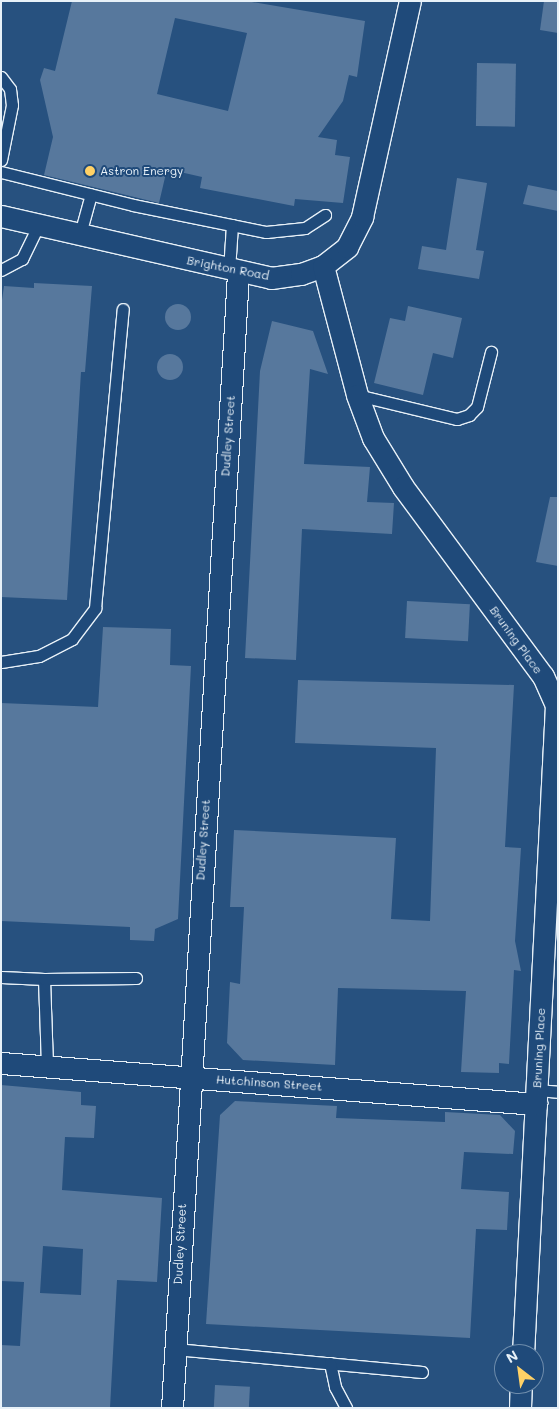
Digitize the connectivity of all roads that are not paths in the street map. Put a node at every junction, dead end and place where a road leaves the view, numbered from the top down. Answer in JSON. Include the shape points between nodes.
{"nodes":[{"id":1,"x":410,"y":1,"type":"edge"},
{"id":2,"x":1,"y":77,"type":"edge"},
{"id":3,"x":1,"y":160,"type":"edge"},
{"id":4,"x":1,"y":172,"type":"edge"},
{"id":5,"x":90,"y":194,"type":"junction"},
{"id":6,"x":325,"y":215,"type":"dead end"},
{"id":7,"x":1,"y":216,"type":"edge"},
{"id":8,"x":39,"y":224,"type":"junction"},
{"id":9,"x":232,"y":225,"type":"junction"},
{"id":10,"x":80,"y":234,"type":"junction"},
{"id":11,"x":323,"y":266,"type":"junction"},
{"id":12,"x":1,"y":270,"type":"edge"},
{"id":13,"x":234,"y":271,"type":"junction"},
{"id":14,"x":123,"y":309,"type":"dead end"},
{"id":15,"x":491,"y":352,"type":"dead end"},
{"id":16,"x":357,"y":395,"type":"junction"},
{"id":17,"x":1,"y":662,"type":"edge"},
{"id":18,"x":551,"y":676,"type":"edge"},
{"id":19,"x":1,"y":976,"type":"edge"},
{"id":20,"x":136,"y":978,"type":"dead end"},
{"id":21,"x":44,"y":979,"type":"junction"},
{"id":22,"x":1,"y":1063,"type":"edge"},
{"id":23,"x":47,"y":1066,"type":"junction"},
{"id":24,"x":188,"y":1076,"type":"junction"},
{"id":25,"x":544,"y":1095,"type":"edge"},
{"id":26,"x":524,"y":1344,"type":"edge"},
{"id":27,"x":175,"y":1349,"type":"junction"},
{"id":28,"x":330,"y":1363,"type":"junction"},
{"id":29,"x":422,"y":1372,"type":"dead end"},
{"id":30,"x":521,"y":1394,"type":"edge"},
{"id":31,"x":172,"y":1408,"type":"edge"},
{"id":32,"x":346,"y":1408,"type":"edge"},
{"id":33,"x":520,"y":1408,"type":"edge"}],
"edges":[{"from":1,"to":11,"type":"street","name":"Brighton Road","via":[[362,217],[347,246]]},
{"from":2,"to":3,"type":"lane","via":[[10,90],[12,105]]},
{"from":4,"to":5,"type":"lane"},
{"from":5,"to":9,"type":"lane"},
{"from":5,"to":10,"type":"lane"},
{"from":6,"to":9,"type":"lane","via":[[317,223],[287,232]]},
{"from":7,"to":8,"type":"street","name":"Brighton Road"},
{"from":8,"to":10,"type":"street","name":"Brighton Road"},
{"from":8,"to":12,"type":"lane","via":[[22,259]]},
{"from":9,"to":13,"type":"lane"},
{"from":10,"to":13,"type":"street","name":"Brighton Road"},
{"from":11,"to":13,"type":"street","name":"Brighton Road","via":[[302,274],[271,278]]},
{"from":11,"to":16,"type":"street","name":"Bruning Place"},
{"from":13,"to":24,"type":"street","name":"Dudley Street"},
{"from":14,"to":17,"type":"lane","via":[[95,608],[72,639],[39,656]]},
{"from":15,"to":16,"type":"lane","via":[[477,408],[457,419]]},
{"from":16,"to":18,"type":"street","name":"Bruning Place","via":[[373,438],[403,487]]},
{"from":18,"to":25,"type":"street","name":"Bruning Place","via":[[556,704],[556,734]]},
{"from":19,"to":21,"type":"lane"},
{"from":20,"to":21,"type":"lane"},
{"from":21,"to":23,"type":"lane"},
{"from":22,"to":23,"type":"street","name":"Hutchinson Street"},
{"from":23,"to":24,"type":"street","name":"Hutchinson Street"},
{"from":24,"to":25,"type":"street","name":"Hutchinson Street"},
{"from":24,"to":27,"type":"street","name":"Dudley Street"},
{"from":25,"to":26,"type":"street","name":"Bruning Place"},
{"from":27,"to":28,"type":"lane"},
{"from":27,"to":31,"type":"street","name":"Dudley Street"},
{"from":28,"to":29,"type":"lane"},
{"from":28,"to":32,"type":"lane","via":[[335,1387]]},
{"from":30,"to":33,"type":"street"}]}
